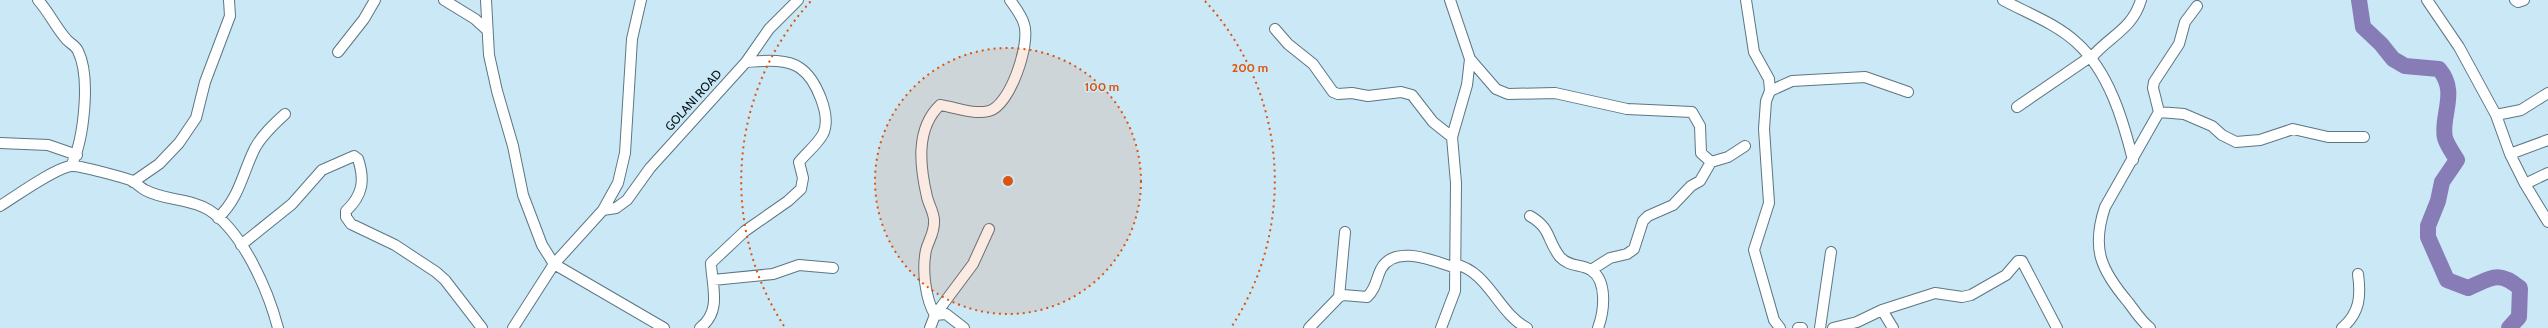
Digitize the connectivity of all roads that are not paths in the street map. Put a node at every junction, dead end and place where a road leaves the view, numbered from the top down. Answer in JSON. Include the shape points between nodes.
{"nodes":[{"id":1,"x":38,"y":0,"type":"edge"},
{"id":2,"x":229,"y":0,"type":"edge"},
{"id":3,"x":375,"y":0,"type":"edge"},
{"id":4,"x":444,"y":0,"type":"edge"},
{"id":5,"x":486,"y":0,"type":"edge"},
{"id":6,"x":641,"y":0,"type":"edge"},
{"id":7,"x":798,"y":0,"type":"edge"},
{"id":8,"x":1010,"y":0,"type":"edge"},
{"id":9,"x":1450,"y":0,"type":"edge"},
{"id":10,"x":1746,"y":0,"type":"edge"},
{"id":11,"x":2003,"y":0,"type":"edge"},
{"id":12,"x":2141,"y":0,"type":"edge"},
{"id":13,"x":2427,"y":0,"type":"edge"},
{"id":14,"x":2515,"y":0,"type":"edge"},
{"id":15,"x":2524,"y":0,"type":"edge"},
{"id":16,"x":2197,"y":6,"type":"dead end"},
{"id":17,"x":486,"y":29,"type":"junction"},
{"id":18,"x":1275,"y":29,"type":"dead end"},
{"id":19,"x":338,"y":52,"type":"dead end"},
{"id":20,"x":2090,"y":58,"type":"junction"},
{"id":21,"x":1470,"y":59,"type":"junction"},
{"id":22,"x":746,"y":62,"type":"junction"},
{"id":23,"x":1770,"y":91,"type":"junction"},
{"id":24,"x":1908,"y":92,"type":"dead end"},
{"id":25,"x":2548,"y":93,"type":"edge"},
{"id":26,"x":2017,"y":107,"type":"dead end"},
{"id":27,"x":2159,"y":112,"type":"junction"},
{"id":28,"x":286,"y":114,"type":"dead end"},
{"id":29,"x":2496,"y":115,"type":"junction"},
{"id":30,"x":1452,"y":137,"type":"junction"},
{"id":31,"x":2364,"y":137,"type":"dead end"},
{"id":32,"x":2548,"y":140,"type":"edge"},
{"id":33,"x":0,"y":142,"type":"edge"},
{"id":34,"x":1745,"y":146,"type":"dead end"},
{"id":35,"x":2510,"y":154,"type":"junction"},
{"id":36,"x":76,"y":155,"type":"junction"},
{"id":37,"x":2133,"y":160,"type":"junction"},
{"id":38,"x":1711,"y":162,"type":"junction"},
{"id":39,"x":71,"y":166,"type":"junction"},
{"id":40,"x":2548,"y":173,"type":"edge"},
{"id":41,"x":133,"y":182,"type":"junction"},
{"id":42,"x":2525,"y":184,"type":"junction"},
{"id":43,"x":0,"y":206,"type":"edge"},
{"id":44,"x":603,"y":210,"type":"junction"},
{"id":45,"x":1530,"y":216,"type":"dead end"},
{"id":46,"x":218,"y":218,"type":"junction"},
{"id":47,"x":2548,"y":222,"type":"edge"},
{"id":48,"x":989,"y":229,"type":"dead end"},
{"id":49,"x":1345,"y":232,"type":"dead end"},
{"id":50,"x":241,"y":245,"type":"junction"},
{"id":51,"x":1831,"y":252,"type":"dead end"},
{"id":52,"x":554,"y":264,"type":"junction"},
{"id":53,"x":1456,"y":266,"type":"junction"},
{"id":54,"x":833,"y":268,"type":"dead end"},
{"id":55,"x":1590,"y":270,"type":"junction"},
{"id":56,"x":2358,"y":274,"type":"dead end"},
{"id":57,"x":713,"y":280,"type":"junction"},
{"id":58,"x":1339,"y":297,"type":"junction"},
{"id":59,"x":1882,"y":310,"type":"junction"},
{"id":60,"x":935,"y":315,"type":"junction"},
{"id":61,"x":278,"y":328,"type":"edge"},
{"id":62,"x":482,"y":328,"type":"edge"},
{"id":63,"x":513,"y":328,"type":"edge"},
{"id":64,"x":664,"y":328,"type":"edge"},
{"id":65,"x":700,"y":328,"type":"edge"},
{"id":66,"x":930,"y":328,"type":"edge"},
{"id":67,"x":964,"y":328,"type":"edge"},
{"id":68,"x":1310,"y":328,"type":"edge"},
{"id":69,"x":1441,"y":328,"type":"edge"},
{"id":70,"x":1527,"y":328,"type":"edge"},
{"id":71,"x":1598,"y":328,"type":"edge"},
{"id":72,"x":1780,"y":328,"type":"edge"},
{"id":73,"x":1798,"y":328,"type":"edge"},
{"id":74,"x":1802,"y":328,"type":"edge"},
{"id":75,"x":1820,"y":328,"type":"edge"},
{"id":76,"x":1833,"y":328,"type":"edge"},
{"id":77,"x":1894,"y":328,"type":"edge"},
{"id":78,"x":2057,"y":328,"type":"edge"},
{"id":79,"x":2150,"y":328,"type":"edge"},
{"id":80,"x":2342,"y":328,"type":"edge"}],
"edges":[{"from":1,"to":36,"type":"street","via":[[67,40],[78,49],[83,67],[84,112]]},
{"from":2,"to":41,"type":"street","via":[[230,16],[205,82],[196,118],[179,143],[159,164]]},
{"from":3,"to":19,"type":"street","via":[[364,19]]},
{"from":4,"to":17,"type":"street"},
{"from":5,"to":17,"type":"street"},
{"from":6,"to":44,"type":"street","name":"GOLANI ROAD","via":[[632,39],[625,154],[618,183]]},
{"from":7,"to":22,"type":"street","name":"GOLANI ROAD","via":[[769,29]]},
{"from":8,"to":60,"type":"street","via":[[1025,25],[1023,54],[1004,100],[990,111],[940,106],[932,113],[920,148],[923,178],[934,218],[934,229],[926,250],[925,266],[929,304]]},
{"from":9,"to":21,"type":"street"},
{"from":10,"to":23,"type":"street","via":[[1754,52],[1769,79]]},
{"from":11,"to":20,"type":"street","via":[[2076,42]]},
{"from":12,"to":20,"type":"street","via":[[2130,23]]},
{"from":13,"to":29,"type":"street","via":[[2459,47]]},
{"from":14,"to":15,"type":"street"},
{"from":16,"to":27,"type":"street","via":[[2185,22],[2179,44],[2154,82]]},
{"from":17,"to":52,"type":"street","via":[[489,56],[523,195],[539,238]]},
{"from":18,"to":30,"type":"street","via":[[1288,44],[1313,64],[1333,92],[1368,96],[1401,92],[1412,95],[1434,122]]},
{"from":20,"to":26,"type":"street"},
{"from":20,"to":37,"type":"street","via":[[2113,97],[2125,126]]},
{"from":21,"to":30,"type":"street","via":[[1467,86]]},
{"from":21,"to":38,"type":"street","via":[[1496,90],[1508,94],[1555,93],[1627,109],[1692,112],[1700,126],[1701,153]]},
{"from":22,"to":44,"type":"street","name":"GOLANI ROAD","via":[[650,168],[627,200],[616,208]]},
{"from":22,"to":57,"type":"street","via":[[783,62],[800,68],[810,77],[826,108],[826,120],[824,133],[799,162],[803,178],[800,189],[788,201],[745,231],[715,258],[711,263]]},
{"from":23,"to":24,"type":"street","via":[[1792,81],[1866,78]]},
{"from":23,"to":72,"type":"street","via":[[1766,101],[1764,129],[1769,203],[1754,250],[1774,320]]},
{"from":25,"to":29,"type":"street","via":[[2521,110]]},
{"from":27,"to":31,"type":"street","via":[[2184,114],[2212,126],[2236,142],[2260,140],[2293,129],[2328,137]]},
{"from":27,"to":37,"type":"street"},
{"from":28,"to":46,"type":"street","via":[[269,129],[255,148],[233,202]]},
{"from":29,"to":35,"type":"street"},
{"from":30,"to":53,"type":"street","via":[[1456,183]]},
{"from":32,"to":35,"type":"street"},
{"from":33,"to":36,"type":"street","via":[[48,145]]},
{"from":34,"to":38,"type":"street","via":[[1728,157]]},
{"from":35,"to":42,"type":"street"},
{"from":36,"to":39,"type":"street"},
{"from":37,"to":79,"type":"street","via":[[2105,207],[2100,221],[2099,239],[2102,266],[2109,279]]},
{"from":38,"to":55,"type":"street","via":[[1700,181],[1691,186],[1673,205],[1648,216],[1643,221],[1634,249],[1627,254],[1605,260]]},
{"from":39,"to":41,"type":"street"},
{"from":39,"to":43,"type":"street"},
{"from":40,"to":42,"type":"street"},
{"from":41,"to":46,"type":"street","via":[[159,196],[208,210]]},
{"from":42,"to":47,"type":"street"},
{"from":44,"to":52,"type":"street","name":"GOLANI ROAD"},
{"from":45,"to":55,"type":"street","via":[[1546,228],[1553,246],[1564,260]]},
{"from":46,"to":50,"type":"street"},
{"from":48,"to":60,"type":"street","via":[[973,264],[954,286],[944,305]]},
{"from":49,"to":58,"type":"street"},
{"from":50,"to":61,"type":"street","via":[[270,298]]},
{"from":50,"to":62,"type":"street","via":[[292,204],[322,170],[354,156],[358,159],[363,184],[359,196],[346,211],[348,221],[357,228],[395,245],[436,272]]},
{"from":51,"to":75,"type":"street"},
{"from":52,"to":63,"type":"street","name":"GOLANI ROAD"},
{"from":52,"to":64,"type":"street"},
{"from":53,"to":58,"type":"street","via":[[1407,255],[1393,258],[1382,268],[1372,292],[1367,297]]},
{"from":53,"to":69,"type":"street","via":[[1455,292]]},
{"from":53,"to":70,"type":"street","via":[[1463,266],[1477,276],[1516,321]]},
{"from":54,"to":57,"type":"street","via":[[798,265],[773,274]]},
{"from":55,"to":71,"type":"street","via":[[1603,291],[1603,312]]},
{"from":56,"to":80,"type":"street","via":[[2361,294],[2357,309],[2353,318]]},
{"from":57,"to":65,"type":"street","via":[[715,304],[712,316]]},
{"from":58,"to":68,"type":"street"},
{"from":59,"to":76,"type":"street","via":[[1857,322]]},
{"from":59,"to":77,"type":"street"},
{"from":59,"to":78,"type":"street","via":[[1935,293],[1962,297],[1972,295],[2006,275],[2018,261],[2022,261]]},
{"from":60,"to":66,"type":"street"},
{"from":60,"to":67,"type":"street","via":[[946,314]]},
{"from":73,"to":74,"type":"street"}]}
